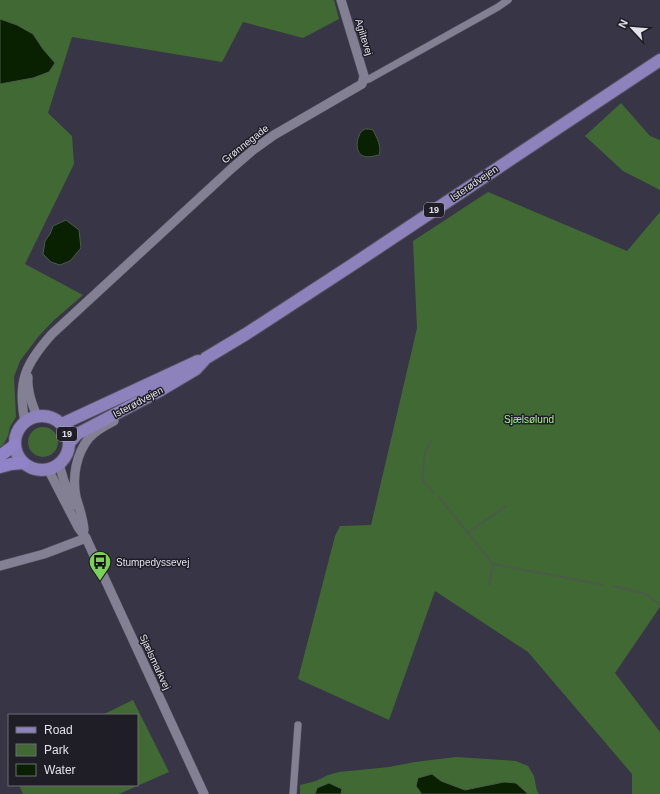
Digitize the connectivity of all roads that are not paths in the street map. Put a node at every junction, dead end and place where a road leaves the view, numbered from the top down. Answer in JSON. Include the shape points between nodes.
{"nodes":[{"id":1,"x":341,"y":0,"type":"edge"},
{"id":2,"x":508,"y":0,"type":"edge"},
{"id":3,"x":660,"y":60,"type":"edge"},
{"id":4,"x":363,"y":81,"type":"junction"},
{"id":5,"x":33,"y":357,"type":"junction"},
{"id":6,"x":206,"y":358,"type":"junction"},
{"id":7,"x":165,"y":388,"type":"junction"},
{"id":8,"x":38,"y":416,"type":"junction"},
{"id":9,"x":25,"y":422,"type":"junction"},
{"id":10,"x":62,"y":424,"type":"junction"},
{"id":11,"x":69,"y":443,"type":"junction"},
{"id":12,"x":15,"y":445,"type":"junction"},
{"id":13,"x":0,"y":456,"type":"edge"},
{"id":14,"x":24,"y":463,"type":"junction"},
{"id":15,"x":53,"y":467,"type":"junction"},
{"id":16,"x":0,"y":468,"type":"edge"},
{"id":17,"x":85,"y":534,"type":"junction"},
{"id":18,"x":0,"y":566,"type":"edge"},
{"id":19,"x":298,"y":725,"type":"dead end"},
{"id":20,"x":204,"y":794,"type":"edge"},
{"id":21,"x":293,"y":794,"type":"edge"}],
"edges":[{"from":1,"to":4,"type":"street","name":"Agiltevej","via":[[364,76]]},
{"from":2,"to":4,"type":"street","name":"Grønnegade"},
{"from":3,"to":6,"type":"main road","name":"Isterødvejen","number":"19","via":[[355,263]]},
{"from":4,"to":5,"type":"street","name":"Grønnegade","via":[[359,87],[274,135],[253,150],[52,334]]},
{"from":5,"to":8,"type":"street","name":"Grønnegade","via":[[28,390]]},
{"from":5,"to":9,"type":"street","name":"Grønnegade","via":[[27,367],[22,389]]},
{"from":6,"to":7,"type":"main road","name":"Isterødvejen","number":"19","via":[[196,369]]},
{"from":6,"to":10,"type":"main road","name":"Isterødvejen","number":"19"},
{"from":7,"to":11,"type":"main road","name":"Isterødvejen","number":"19","via":[[77,434]]},
{"from":7,"to":17,"type":"street","name":"Sjælsmarkvej","via":[[158,397],[106,425],[84,446],[74,478]]},
{"from":8,"to":9,"type":"main road"},
{"from":8,"to":10,"type":"main road","number":"19","via":[[52,418]]},
{"from":9,"to":12,"type":"main road","via":[[17,434]]},
{"from":10,"to":11,"type":"main road","number":"19"},
{"from":11,"to":15,"type":"main road","number":"19","via":[[64,459]]},
{"from":12,"to":13,"type":"highway"},
{"from":12,"to":14,"type":"main road"},
{"from":14,"to":15,"type":"main road","via":[[37,470]]},
{"from":14,"to":16,"type":"highway"},
{"from":15,"to":17,"type":"street","name":"Sjælsmarkvej","via":[[78,526]]},
{"from":17,"to":18,"type":"street","via":[[44,554]]},
{"from":17,"to":20,"type":"street","name":"Sjælsmarkvej"},
{"from":19,"to":21,"type":"street"}]}
